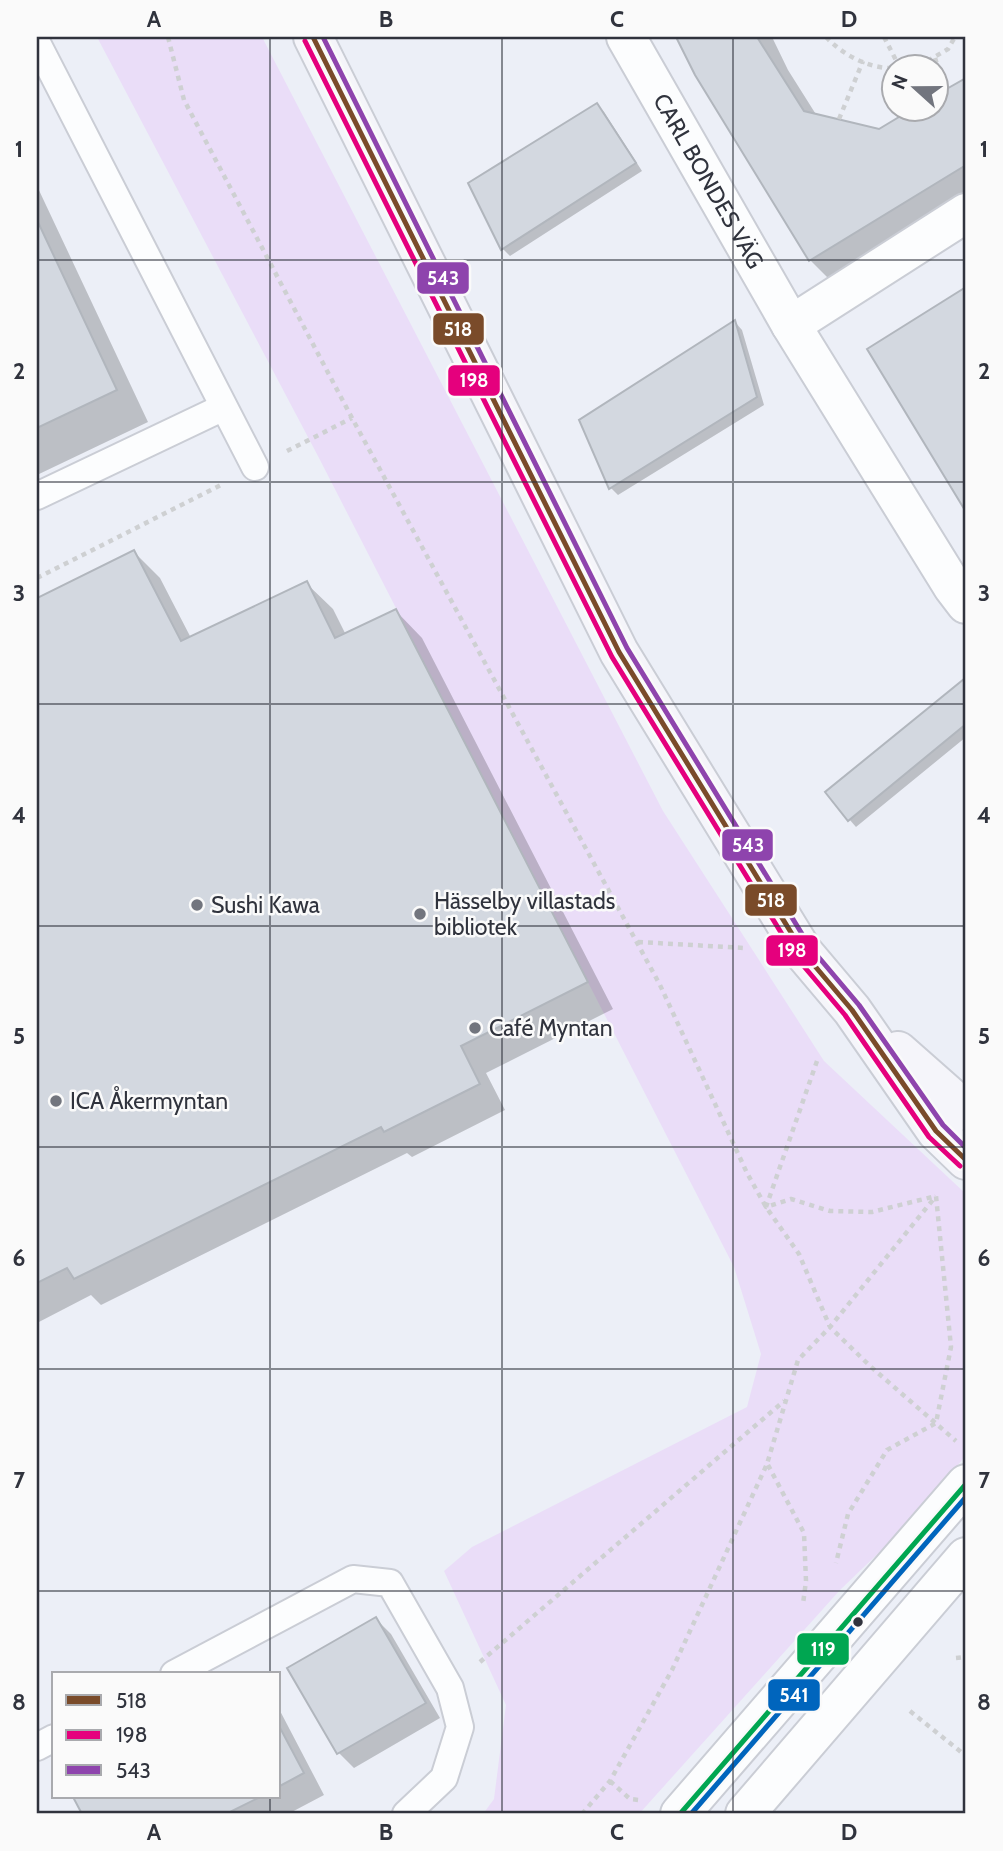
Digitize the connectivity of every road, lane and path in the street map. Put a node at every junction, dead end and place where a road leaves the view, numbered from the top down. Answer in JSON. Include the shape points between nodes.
{"nodes":[{"id":1,"x":168,"y":37,"type":"edge"},
{"id":2,"x":313,"y":37,"type":"edge"},
{"id":3,"x":626,"y":37,"type":"edge"},
{"id":4,"x":826,"y":37,"type":"edge"},
{"id":5,"x":956,"y":37,"type":"edge"},
{"id":6,"x":37,"y":43,"type":"edge"},
{"id":7,"x":944,"y":52,"type":"edge"},
{"id":8,"x":863,"y":61,"type":"junction"},
{"id":9,"x":880,"y":67,"type":"edge"},
{"id":10,"x":839,"y":119,"type":"dead end"},
{"id":11,"x":966,"y":213,"type":"edge"},
{"id":12,"x":791,"y":325,"type":"junction"},
{"id":13,"x":224,"y":407,"type":"junction"},
{"id":14,"x":352,"y":418,"type":"junction"},
{"id":15,"x":256,"y":467,"type":"junction"},
{"id":16,"x":37,"y":496,"type":"edge"},
{"id":17,"x":37,"y":579,"type":"edge"},
{"id":18,"x":966,"y":604,"type":"edge"},
{"id":19,"x":637,"y":942,"type":"junction"},
{"id":20,"x":745,"y":948,"type":"dead end"},
{"id":21,"x":852,"y":1010,"type":"junction"},
{"id":22,"x":817,"y":1062,"type":"dead end"},
{"id":23,"x":966,"y":1111,"type":"edge"},
{"id":24,"x":966,"y":1160,"type":"edge"},
{"id":25,"x":941,"y":1190,"type":"dead end"},
{"id":26,"x":936,"y":1196,"type":"junction"},
{"id":27,"x":766,"y":1207,"type":"junction"},
{"id":28,"x":830,"y":1327,"type":"junction"},
{"id":29,"x":786,"y":1399,"type":"junction"},
{"id":30,"x":936,"y":1423,"type":"junction"},
{"id":31,"x":966,"y":1450,"type":"edge"},
{"id":32,"x":768,"y":1464,"type":"junction"},
{"id":33,"x":966,"y":1483,"type":"edge"},
{"id":34,"x":966,"y":1558,"type":"edge"},
{"id":35,"x":835,"y":1566,"type":"dead end"},
{"id":36,"x":809,"y":1603,"type":"dead end"},
{"id":37,"x":966,"y":1657,"type":"edge"},
{"id":38,"x":956,"y":1658,"type":"dead end"},
{"id":39,"x":178,"y":1672,"type":"edge"},
{"id":40,"x":450,"y":1688,"type":"junction"},
{"id":41,"x":910,"y":1711,"type":"dead end"},
{"id":42,"x":966,"y":1756,"type":"edge"},
{"id":43,"x":610,"y":1781,"type":"junction"},
{"id":44,"x":648,"y":1794,"type":"dead end"},
{"id":45,"x":406,"y":1814,"type":"edge"},
{"id":46,"x":582,"y":1814,"type":"edge"},
{"id":47,"x":680,"y":1814,"type":"edge"},
{"id":48,"x":745,"y":1814,"type":"edge"}],
"edges":[{"from":1,"to":14,"type":"path","via":[[184,100]]},
{"from":2,"to":21,"type":"street","via":[[620,652],[803,952]]},
{"from":3,"to":12,"type":"street","name":"CARL BONDES VÄG"},
{"from":4,"to":8,"type":"path","via":[[840,52]]},
{"from":5,"to":7,"type":"path"},
{"from":6,"to":13,"type":"lane"},
{"from":8,"to":9,"type":"path"},
{"from":8,"to":10,"type":"path"},
{"from":11,"to":12,"type":"street"},
{"from":12,"to":18,"type":"street","name":"CARL BONDES VÄG"},
{"from":13,"to":15,"type":"lane"},
{"from":13,"to":16,"type":"lane"},
{"from":14,"to":15,"type":"path"},
{"from":14,"to":19,"type":"path"},
{"from":15,"to":17,"type":"path"},
{"from":19,"to":20,"type":"path"},
{"from":19,"to":27,"type":"path"},
{"from":21,"to":23,"type":"street"},
{"from":21,"to":24,"type":"street","via":[[936,1131]]},
{"from":22,"to":27,"type":"path"},
{"from":25,"to":26,"type":"path"},
{"from":26,"to":27,"type":"path","via":[[872,1212],[830,1211],[792,1199]]},
{"from":26,"to":28,"type":"path"},
{"from":26,"to":30,"type":"path","via":[[951,1347]]},
{"from":27,"to":28,"type":"path","via":[[799,1254]]},
{"from":28,"to":29,"type":"path","via":[[798,1360]]},
{"from":28,"to":30,"type":"path"},
{"from":29,"to":32,"type":"path"},
{"from":29,"to":40,"type":"path"},
{"from":30,"to":31,"type":"path"},
{"from":30,"to":35,"type":"path","via":[[887,1450],[848,1514]]},
{"from":32,"to":36,"type":"path","via":[[804,1533],[802,1611]]},
{"from":32,"to":43,"type":"path","via":[[672,1670]]},
{"from":33,"to":47,"type":"street"},
{"from":34,"to":48,"type":"street"},
{"from":37,"to":38,"type":"path"},
{"from":39,"to":40,"type":"lane","via":[[354,1578],[390,1583]]},
{"from":40,"to":45,"type":"lane","via":[[460,1727],[444,1778]]},
{"from":41,"to":42,"type":"path"},
{"from":43,"to":44,"type":"path","via":[[630,1799]]},
{"from":43,"to":46,"type":"path"}]}
